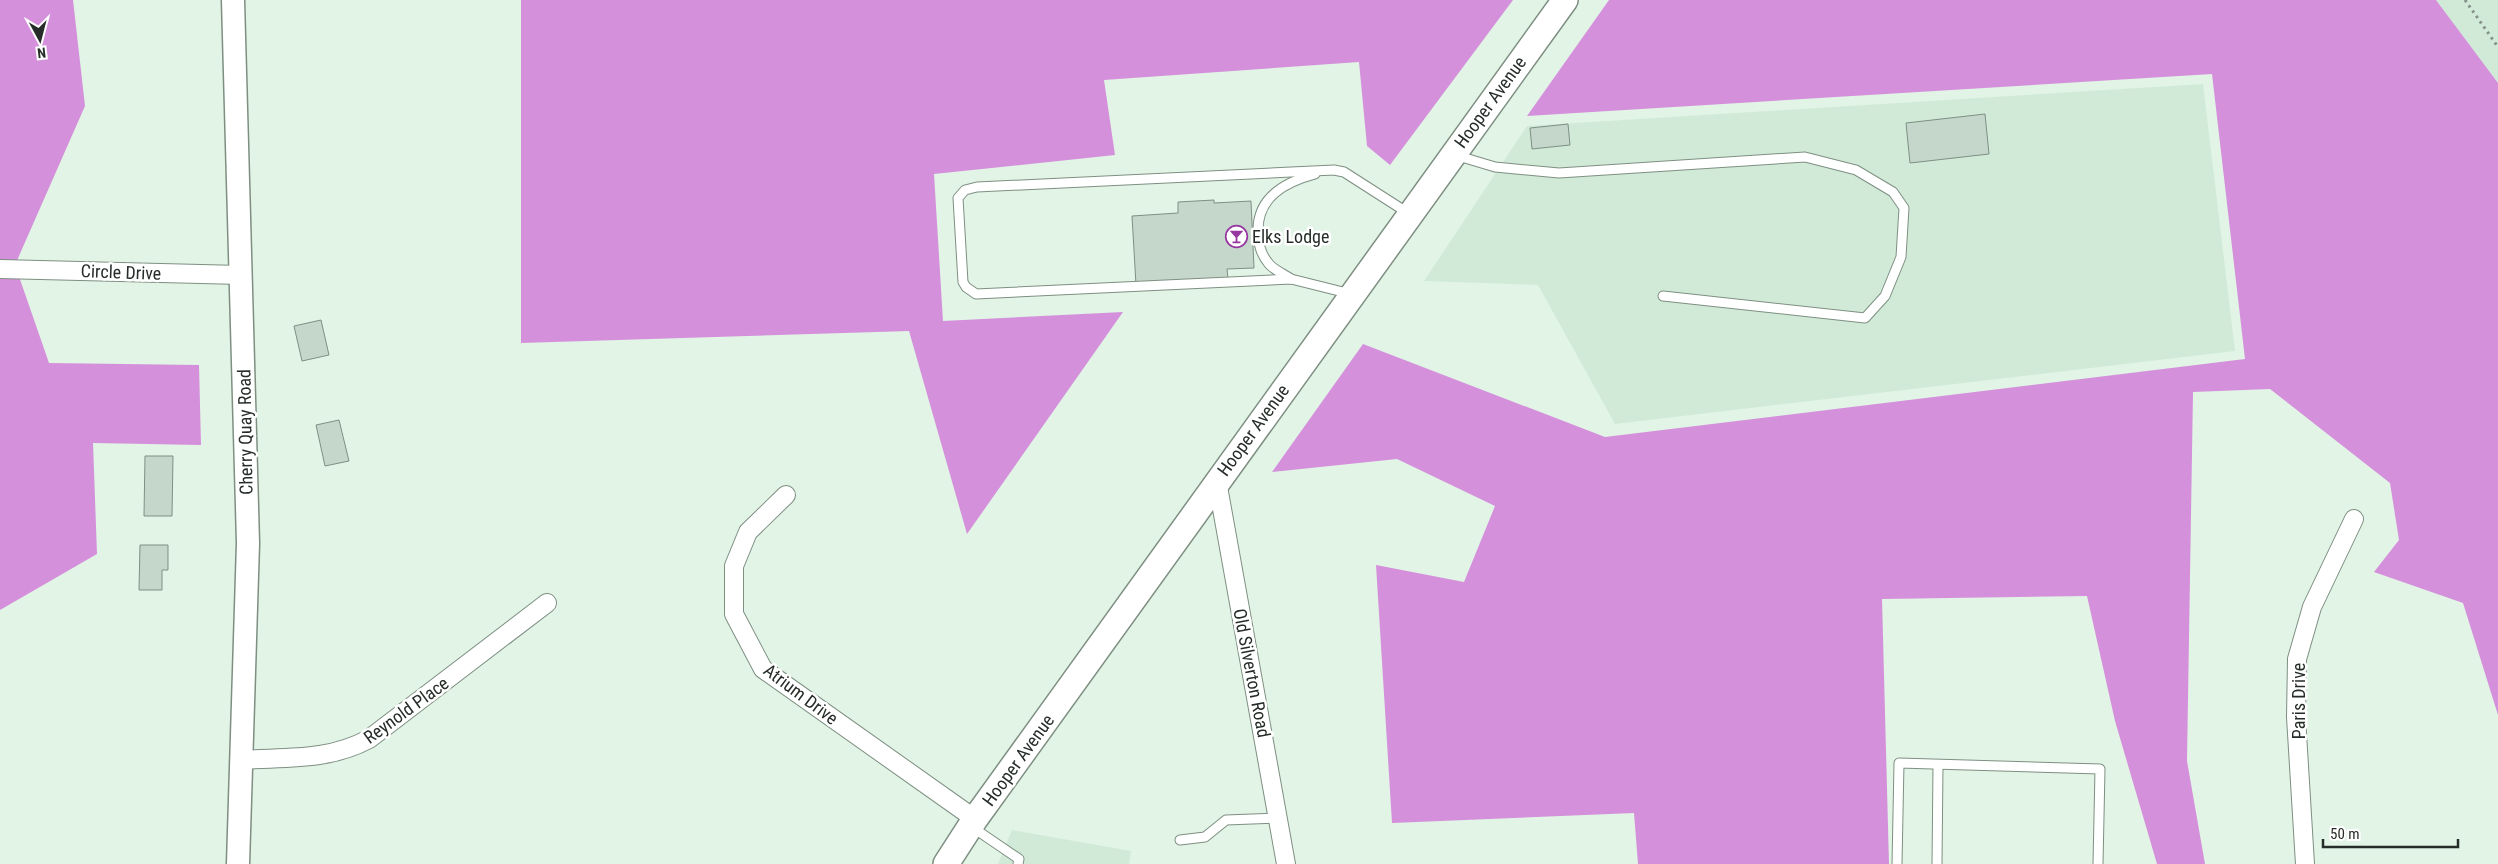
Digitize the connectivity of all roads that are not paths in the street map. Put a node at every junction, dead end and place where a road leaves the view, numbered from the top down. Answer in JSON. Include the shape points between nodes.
{"nodes":[{"id":1,"x":233,"y":0,"type":"edge"},
{"id":2,"x":1565,"y":0,"type":"edge"},
{"id":3,"x":1452,"y":154,"type":"junction"},
{"id":4,"x":1334,"y":170,"type":"junction"},
{"id":5,"x":1409,"y":214,"type":"junction"},
{"id":6,"x":0,"y":269,"type":"edge"},
{"id":7,"x":241,"y":275,"type":"junction"},
{"id":8,"x":1291,"y":279,"type":"junction"},
{"id":9,"x":1352,"y":294,"type":"junction"},
{"id":10,"x":1663,"y":296,"type":"dead end"},
{"id":11,"x":1216,"y":481,"type":"junction"},
{"id":12,"x":786,"y":495,"type":"dead end"},
{"id":13,"x":2354,"y":520,"type":"dead end"},
{"id":14,"x":547,"y":603,"type":"dead end"},
{"id":15,"x":242,"y":760,"type":"junction"},
{"id":16,"x":1938,"y":765,"type":"junction"},
{"id":17,"x":1278,"y":818,"type":"junction"},
{"id":18,"x":973,"y":823,"type":"junction"},
{"id":19,"x":1180,"y":840,"type":"dead end"},
{"id":20,"x":238,"y":864,"type":"edge"},
{"id":21,"x":946,"y":864,"type":"edge"},
{"id":22,"x":1018,"y":864,"type":"edge"},
{"id":23,"x":1286,"y":864,"type":"edge"},
{"id":24,"x":1897,"y":864,"type":"edge"},
{"id":25,"x":1936,"y":864,"type":"edge"},
{"id":26,"x":2098,"y":864,"type":"edge"},
{"id":27,"x":2305,"y":864,"type":"edge"}],
"edges":[{"from":1,"to":7,"type":"street","name":"Cherry Quay Road"},
{"from":2,"to":3,"type":"main road","name":"Hooper Avenue"},
{"from":3,"to":5,"type":"main road","name":"Hooper Avenue"},
{"from":3,"to":10,"type":"lane","via":[[1495,167],[1558,173],[1805,157],[1856,170],[1893,192],[1904,208],[1901,257],[1885,296],[1865,318]]},
{"from":4,"to":5,"type":"lane","via":[[1344,172]]},
{"from":4,"to":8,"type":"lane","via":[[1304,177],[1280,188],[1267,200],[1258,219],[1259,249],[1270,265]]},
{"from":4,"to":8,"type":"lane","via":[[978,187],[965,190],[958,198],[963,282],[976,294]]},
{"from":5,"to":9,"type":"main road","name":"Hooper Avenue"},
{"from":6,"to":7,"type":"street","name":"Circle Drive"},
{"from":7,"to":15,"type":"street","name":"Cherry Quay Road","via":[[248,543]]},
{"from":8,"to":9,"type":"lane"},
{"from":9,"to":11,"type":"main road","name":"Hooper Avenue"},
{"from":11,"to":17,"type":"street","name":"Old Silverton Road"},
{"from":11,"to":18,"type":"main road","name":"Hooper Avenue"},
{"from":12,"to":18,"type":"street","name":"Atrium Drive","via":[[748,532],[734,566],[734,614],[763,669]]},
{"from":13,"to":27,"type":"street","name":"Paris Drive","via":[[2312,607],[2297,660],[2296,717]]},
{"from":14,"to":15,"type":"street","name":"Reynold Place","via":[[369,739],[348,750],[326,755]]},
{"from":15,"to":20,"type":"street","name":"Cherry Quay Road"},
{"from":16,"to":24,"type":"lane","via":[[1899,763]]},
{"from":16,"to":25,"type":"lane"},
{"from":16,"to":26,"type":"lane","via":[[2100,769]]},
{"from":17,"to":19,"type":"lane","via":[[1226,820],[1205,837]]},
{"from":17,"to":23,"type":"street","name":"Old Silverton Road"},
{"from":18,"to":21,"type":"main road","name":"Hooper Avenue"},
{"from":18,"to":22,"type":"lane","via":[[1019,859]]}]}
